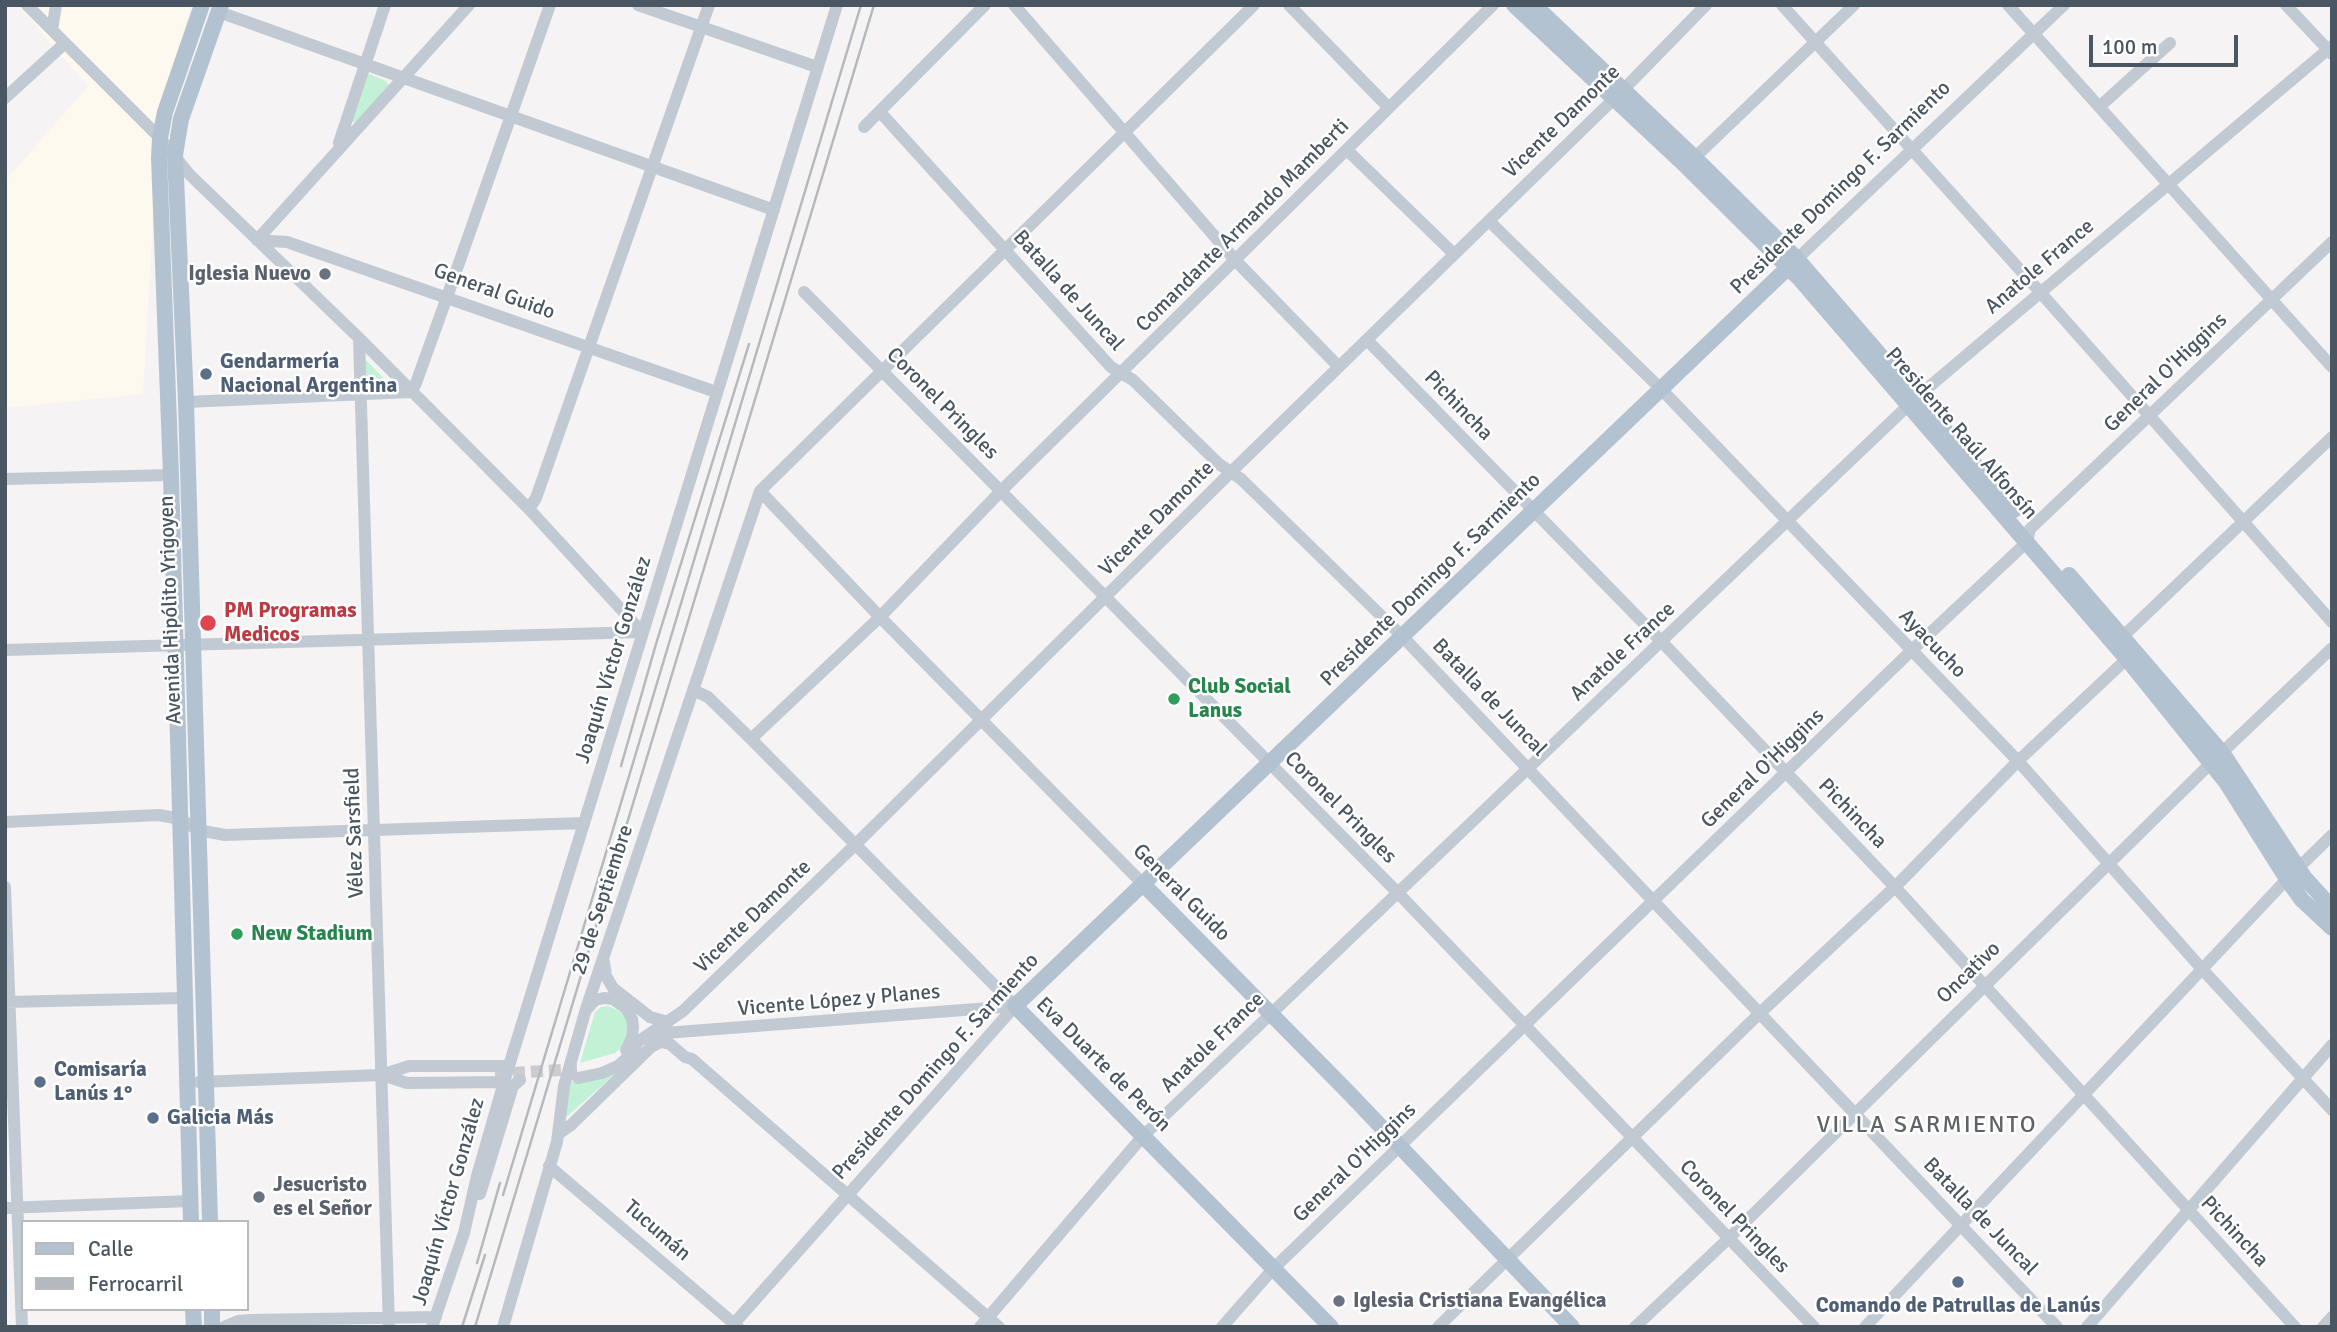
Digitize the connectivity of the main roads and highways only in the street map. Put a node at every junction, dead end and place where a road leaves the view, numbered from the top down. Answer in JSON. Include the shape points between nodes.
{"nodes":[{"id":1,"x":202,"y":5,"type":"edge"},
{"id":2,"x":1514,"y":5,"type":"edge"},
{"id":3,"x":1534,"y":5,"type":"edge"},
{"id":4,"x":220,"y":9,"type":"edge"},
{"id":5,"x":1619,"y":95,"type":"junction"},
{"id":6,"x":1793,"y":263,"type":"junction"},
{"id":7,"x":2292,"y":874,"type":"junction"},
{"id":8,"x":1143,"y":884,"type":"junction"},
{"id":9,"x":2332,"y":908,"type":"edge"},
{"id":10,"x":2332,"y":928,"type":"edge"},
{"id":11,"x":1015,"y":1006,"type":"joint"},
{"id":12,"x":191,"y":1220,"type":"edge"},
{"id":13,"x":210,"y":1220,"type":"edge"},
{"id":14,"x":1331,"y":1327,"type":"edge"},
{"id":15,"x":1572,"y":1327,"type":"edge"}],
"edges":[{"from":1,"to":12,"type":"main road","name":"Avenida Hipólito Yrigoyen","via":[[160,138]]},
{"from":2,"to":5,"type":"main road","name":"Presidente Raúl Alfonsín"},
{"from":3,"to":5,"type":"main road","name":"Presidente Raúl Alfonsín"},
{"from":4,"to":13,"type":"main road","name":"Avenida Hipólito Yrigoyen","via":[[181,119],[175,155]]},
{"from":5,"to":6,"type":"main road","name":"Presidente Raúl Alfonsín"},
{"from":6,"to":7,"type":"main road","name":"Presidente Raúl Alfonsín","via":[[2217,758]]},
{"from":6,"to":8,"type":"main road","name":"Presidente Domingo F. Sarmiento"},
{"from":7,"to":9,"type":"main road","name":"Presidente Raúl Alfonsín"},
{"from":7,"to":10,"type":"main road","name":"Presidente Raúl Alfonsín","via":[[2302,900]]},
{"from":8,"to":11,"type":"main road","name":"Presidente Domingo F. Sarmiento"},
{"from":8,"to":15,"type":"main road","name":"General Guido"},
{"from":11,"to":14,"type":"main road","name":"Eva Duarte de Perón"}]}
